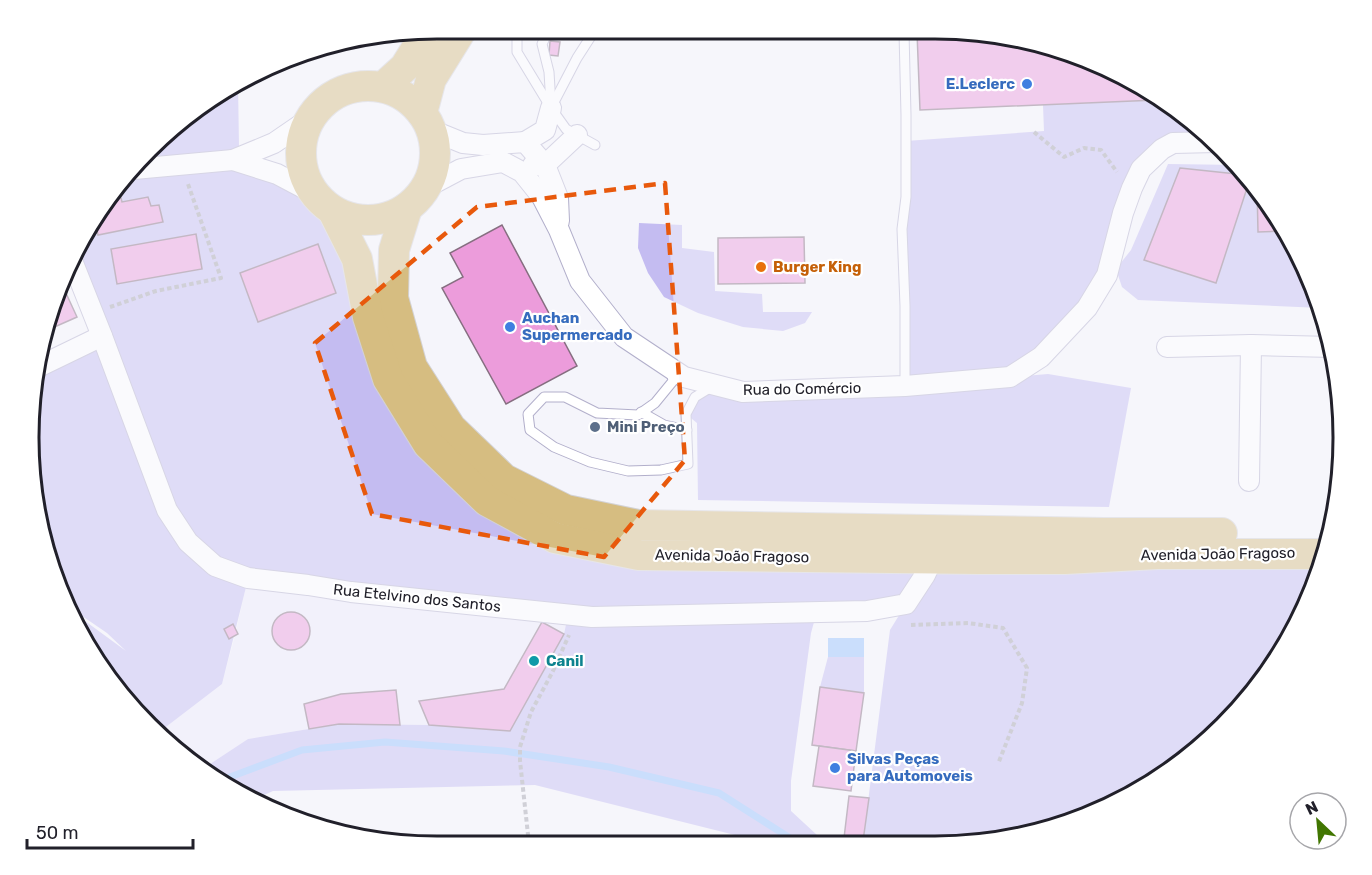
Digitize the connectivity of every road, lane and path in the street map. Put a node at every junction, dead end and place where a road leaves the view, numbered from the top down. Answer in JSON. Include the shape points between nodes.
{"nodes":[{"id":1,"x":456,"y":39,"type":"edge"},
{"id":2,"x":517,"y":39,"type":"edge"},
{"id":3,"x":544,"y":39,"type":"edge"},
{"id":4,"x":589,"y":39,"type":"edge"},
{"id":5,"x":904,"y":39,"type":"edge"},
{"id":6,"x":422,"y":40,"type":"edge"},
{"id":7,"x":382,"y":87,"type":"junction"},
{"id":8,"x":552,"y":108,"type":"junction"},
{"id":9,"x":309,"y":119,"type":"junction"},
{"id":10,"x":427,"y":122,"type":"junction"},
{"id":11,"x":1034,"y":132,"type":"dead end"},
{"id":12,"x":577,"y":135,"type":"junction"},
{"id":13,"x":525,"y":142,"type":"junction"},
{"id":14,"x":1202,"y":142,"type":"edge"},
{"id":15,"x":595,"y":145,"type":"dead end"},
{"id":16,"x":232,"y":160,"type":"junction"},
{"id":17,"x":503,"y":162,"type":"junction"},
{"id":18,"x":181,"y":164,"type":"junction"},
{"id":19,"x":545,"y":165,"type":"junction"},
{"id":20,"x":145,"y":168,"type":"edge"},
{"id":21,"x":1132,"y":188,"type":"junction"},
{"id":22,"x":416,"y":198,"type":"junction"},
{"id":23,"x":323,"y":202,"type":"junction"},
{"id":24,"x":559,"y":230,"type":"junction"},
{"id":25,"x":76,"y":270,"type":"edge"},
{"id":26,"x":93,"y":315,"type":"junction"},
{"id":27,"x":102,"y":336,"type":"junction"},
{"id":28,"x":1251,"y":345,"type":"junction"},
{"id":29,"x":1167,"y":347,"type":"dead end"},
{"id":30,"x":1322,"y":347,"type":"edge"},
{"id":31,"x":46,"y":364,"type":"edge"},
{"id":32,"x":670,"y":367,"type":"junction"},
{"id":33,"x":715,"y":385,"type":"junction"},
{"id":34,"x":905,"y":386,"type":"junction"},
{"id":35,"x":642,"y":412,"type":"junction"},
{"id":36,"x":687,"y":430,"type":"junction"},
{"id":37,"x":1249,"y":481,"type":"dead end"},
{"id":38,"x":1321,"y":533,"type":"edge"},
{"id":39,"x":1315,"y":554,"type":"edge"},
{"id":40,"x":933,"y":558,"type":"junction"},
{"id":41,"x":884,"y":608,"type":"junction"},
{"id":42,"x":578,"y":615,"type":"junction"},
{"id":43,"x":998,"y":764,"type":"dead end"},
{"id":44,"x":528,"y":836,"type":"edge"}],
"edges":[{"from":1,"to":10,"type":"main road","via":[[431,79]]},
{"from":2,"to":8,"type":"lane","via":[[517,52]]},
{"from":3,"to":8,"type":"lane"},
{"from":4,"to":8,"type":"lane"},
{"from":5,"to":34,"type":"lane"},
{"from":6,"to":7,"type":"main road","via":[[405,67]]},
{"from":7,"to":9,"type":"main road","via":[[367,85],[339,92]]},
{"from":7,"to":10,"type":"main road","via":[[403,95]]},
{"from":8,"to":12,"type":"lane","via":[[566,129]]},
{"from":8,"to":13,"type":"street","via":[[545,130]]},
{"from":9,"to":16,"type":"street","via":[[274,143]]},
{"from":9,"to":23,"type":"main road","via":[[300,156],[304,176]]},
{"from":10,"to":13,"type":"street","via":[[464,143]]},
{"from":10,"to":22,"type":"main road","via":[[435,150],[433,170]]},
{"from":11,"to":21,"type":"path","via":[[1064,157],[1084,148],[1101,150]]},
{"from":12,"to":15,"type":"lane"},
{"from":12,"to":19,"type":"street"},
{"from":13,"to":19,"type":"street","name":"Rua do Comércio"},
{"from":14,"to":21,"type":"street","name":"Rua do Comércio","via":[[1173,143],[1162,149],[1141,169]]},
{"from":16,"to":18,"type":"street"},
{"from":16,"to":23,"type":"street","via":[[277,174]]},
{"from":17,"to":19,"type":"street"},
{"from":17,"to":22,"type":"street","via":[[461,169]]},
{"from":17,"to":24,"type":"street","name":"Rua do Comércio","via":[[522,172],[542,197]]},
{"from":18,"to":20,"type":"street"},
{"from":18,"to":26,"type":"path","via":[[221,278],[156,291]]},
{"from":19,"to":24,"type":"street","name":"Rua do Comércio","via":[[558,198]]},
{"from":21,"to":34,"type":"street","name":"Rua do Comércio","via":[[1107,275],[1087,308],[1041,357],[1010,377]]},
{"from":22,"to":23,"type":"main road","via":[[390,216],[370,220],[351,218]]},
{"from":22,"to":38,"type":"main road","name":"Avenida João Fragoso","via":[[394,250],[393,298],[412,368],[451,428],[504,479],[566,510],[639,525]]},
{"from":23,"to":40,"type":"main road","name":"Avenida João Fragoso","via":[[357,259],[368,316],[388,379],[428,444],[487,501],[555,538],[639,555]]},
{"from":24,"to":32,"type":"street","name":"Rua do Comércio","via":[[580,281],[624,337]]},
{"from":25,"to":26,"type":"street","name":"Rua Etelvino dos Santos"},
{"from":26,"to":27,"type":"street","name":"Rua Etelvino dos Santos"},
{"from":27,"to":31,"type":"street"},
{"from":27,"to":42,"type":"street","name":"Rua Etelvino dos Santos","via":[[167,510],[188,542],[215,566],[248,579]]},
{"from":28,"to":29,"type":"street"},
{"from":28,"to":30,"type":"street"},
{"from":28,"to":37,"type":"street"},
{"from":32,"to":33,"type":"street","name":"Rua do Comércio","via":[[684,376]]},
{"from":32,"to":35,"type":"lane","via":[[673,381]]},
{"from":33,"to":34,"type":"street","name":"Rua do Comércio","via":[[743,392]]},
{"from":33,"to":36,"type":"lane","via":[[695,397],[686,414]]},
{"from":35,"to":36,"type":"lane","via":[[664,425]]},
{"from":35,"to":36,"type":"lane","via":[[597,413],[565,397],[544,397],[528,414],[530,430],[554,447],[590,462],[628,471],[688,464]]},
{"from":39,"to":40,"type":"main road","name":"Avenida João Fragoso"},
{"from":40,"to":41,"type":"street","name":"Rua Etelvino dos Santos","via":[[906,604]]},
{"from":41,"to":42,"type":"street","name":"Rua Etelvino dos Santos"},
{"from":41,"to":43,"type":"path","via":[[905,626],[968,623],[1003,628],[1027,668],[1022,703]]},
{"from":42,"to":44,"type":"path","via":[[531,712],[520,747]]}]}
